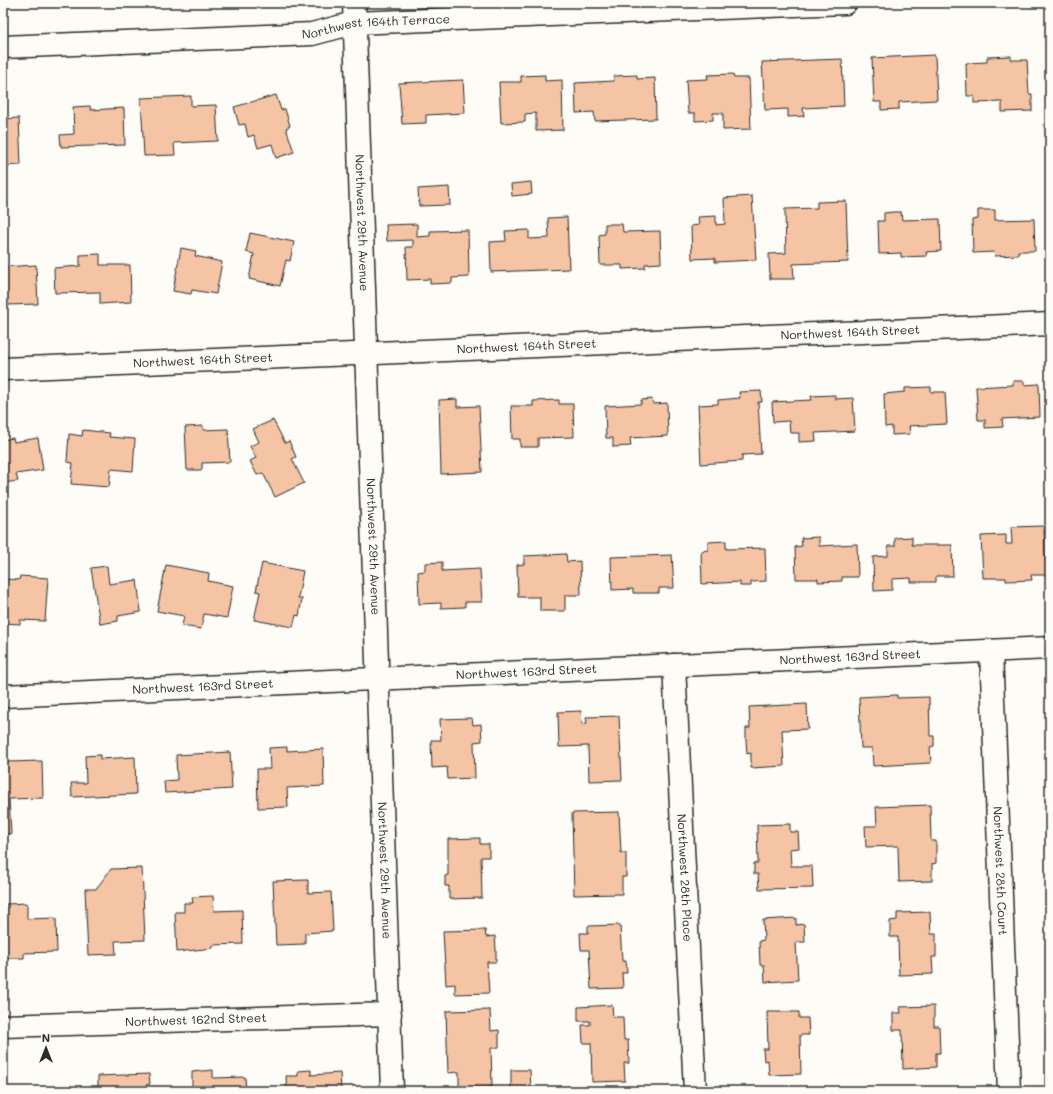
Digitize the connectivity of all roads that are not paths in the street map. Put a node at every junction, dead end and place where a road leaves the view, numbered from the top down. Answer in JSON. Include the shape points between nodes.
{"nodes":[{"id":1,"x":845,"y":3,"type":"edge"},
{"id":2,"x":354,"y":13,"type":"edge"},
{"id":3,"x":3,"y":47,"type":"edge"},
{"id":4,"x":1050,"y":324,"type":"edge"},
{"id":5,"x":366,"y":353,"type":"junction"},
{"id":6,"x":3,"y":369,"type":"edge"},
{"id":7,"x":1050,"y":648,"type":"edge"},
{"id":8,"x":991,"y":651,"type":"junction"},
{"id":9,"x":674,"y":665,"type":"junction"},
{"id":10,"x":378,"y":679,"type":"junction"},
{"id":11,"x":3,"y":696,"type":"edge"},
{"id":12,"x":390,"y":1014,"type":"junction"},
{"id":13,"x":3,"y":1026,"type":"edge"},
{"id":14,"x":392,"y":1091,"type":"edge"},
{"id":15,"x":695,"y":1091,"type":"edge"},
{"id":16,"x":1009,"y":1091,"type":"edge"}],
"edges":[{"from":1,"to":2,"type":"street","name":"Northwest 164th Terrace"},
{"from":2,"to":3,"type":"street","name":"Northwest 164th Terrace","via":[[312,34]]},
{"from":2,"to":5,"type":"street","name":"Northwest 29th Avenue"},
{"from":4,"to":5,"type":"street","name":"Northwest 164th Street"},
{"from":5,"to":6,"type":"street","name":"Northwest 164th Street"},
{"from":5,"to":10,"type":"street","name":"Northwest 29th Avenue"},
{"from":7,"to":8,"type":"street","name":"Northwest 163rd Street"},
{"from":8,"to":9,"type":"street","name":"Northwest 163rd Street"},
{"from":8,"to":16,"type":"street","name":"Northwest 28th Court"},
{"from":9,"to":10,"type":"street","name":"Northwest 163rd Street"},
{"from":9,"to":15,"type":"street","name":"Northwest 28th Place"},
{"from":10,"to":11,"type":"street","name":"Northwest 163rd Street"},
{"from":10,"to":12,"type":"street","name":"Northwest 29th Avenue"},
{"from":12,"to":13,"type":"street","name":"Northwest 162nd Street"},
{"from":12,"to":14,"type":"street","name":"Northwest 29th Avenue"}]}
